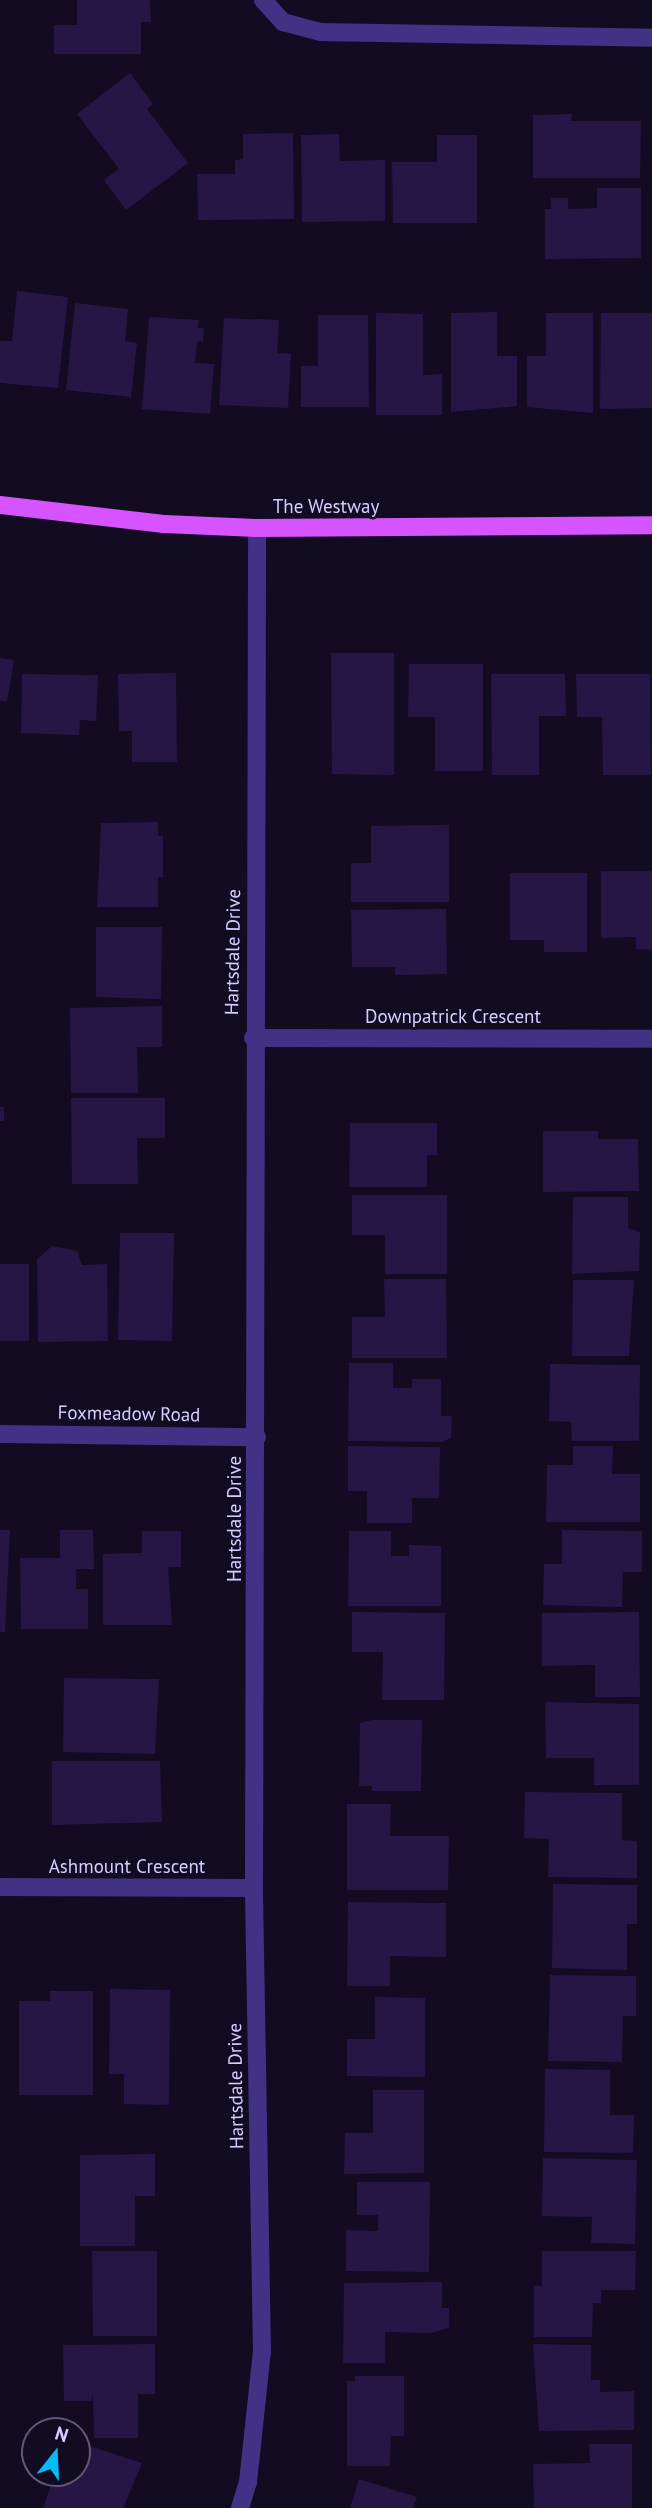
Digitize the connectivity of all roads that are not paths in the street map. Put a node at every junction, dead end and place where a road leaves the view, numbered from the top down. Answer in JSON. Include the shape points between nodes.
{"nodes":[{"id":1,"x":263,"y":0,"type":"edge"},
{"id":2,"x":652,"y":38,"type":"edge"},
{"id":3,"x":0,"y":506,"type":"edge"},
{"id":4,"x":652,"y":525,"type":"edge"},
{"id":5,"x":257,"y":528,"type":"junction"},
{"id":6,"x":253,"y":1038,"type":"junction"},
{"id":7,"x":652,"y":1039,"type":"edge"},
{"id":8,"x":0,"y":1434,"type":"edge"},
{"id":9,"x":257,"y":1437,"type":"junction"},
{"id":10,"x":0,"y":1887,"type":"edge"},
{"id":11,"x":254,"y":1888,"type":"junction"},
{"id":12,"x":240,"y":2508,"type":"edge"}],
"edges":[{"from":1,"to":2,"type":"street","via":[[283,22],[320,33]]},
{"from":3,"to":5,"type":"main road","name":"The Westway","via":[[164,524]]},
{"from":4,"to":5,"type":"main road","name":"The Westway"},
{"from":5,"to":6,"type":"street","name":"Hartsdale Drive"},
{"from":6,"to":7,"type":"street","name":"Downpatrick Crescent"},
{"from":6,"to":9,"type":"street","name":"Hartsdale Drive"},
{"from":8,"to":9,"type":"street","name":"Foxmeadow Road"},
{"from":9,"to":11,"type":"street","name":"Hartsdale Drive"},
{"from":10,"to":11,"type":"street","name":"Ashmount Crescent"},
{"from":11,"to":12,"type":"street","name":"Hartsdale Drive","via":[[262,2352],[248,2482]]}]}
